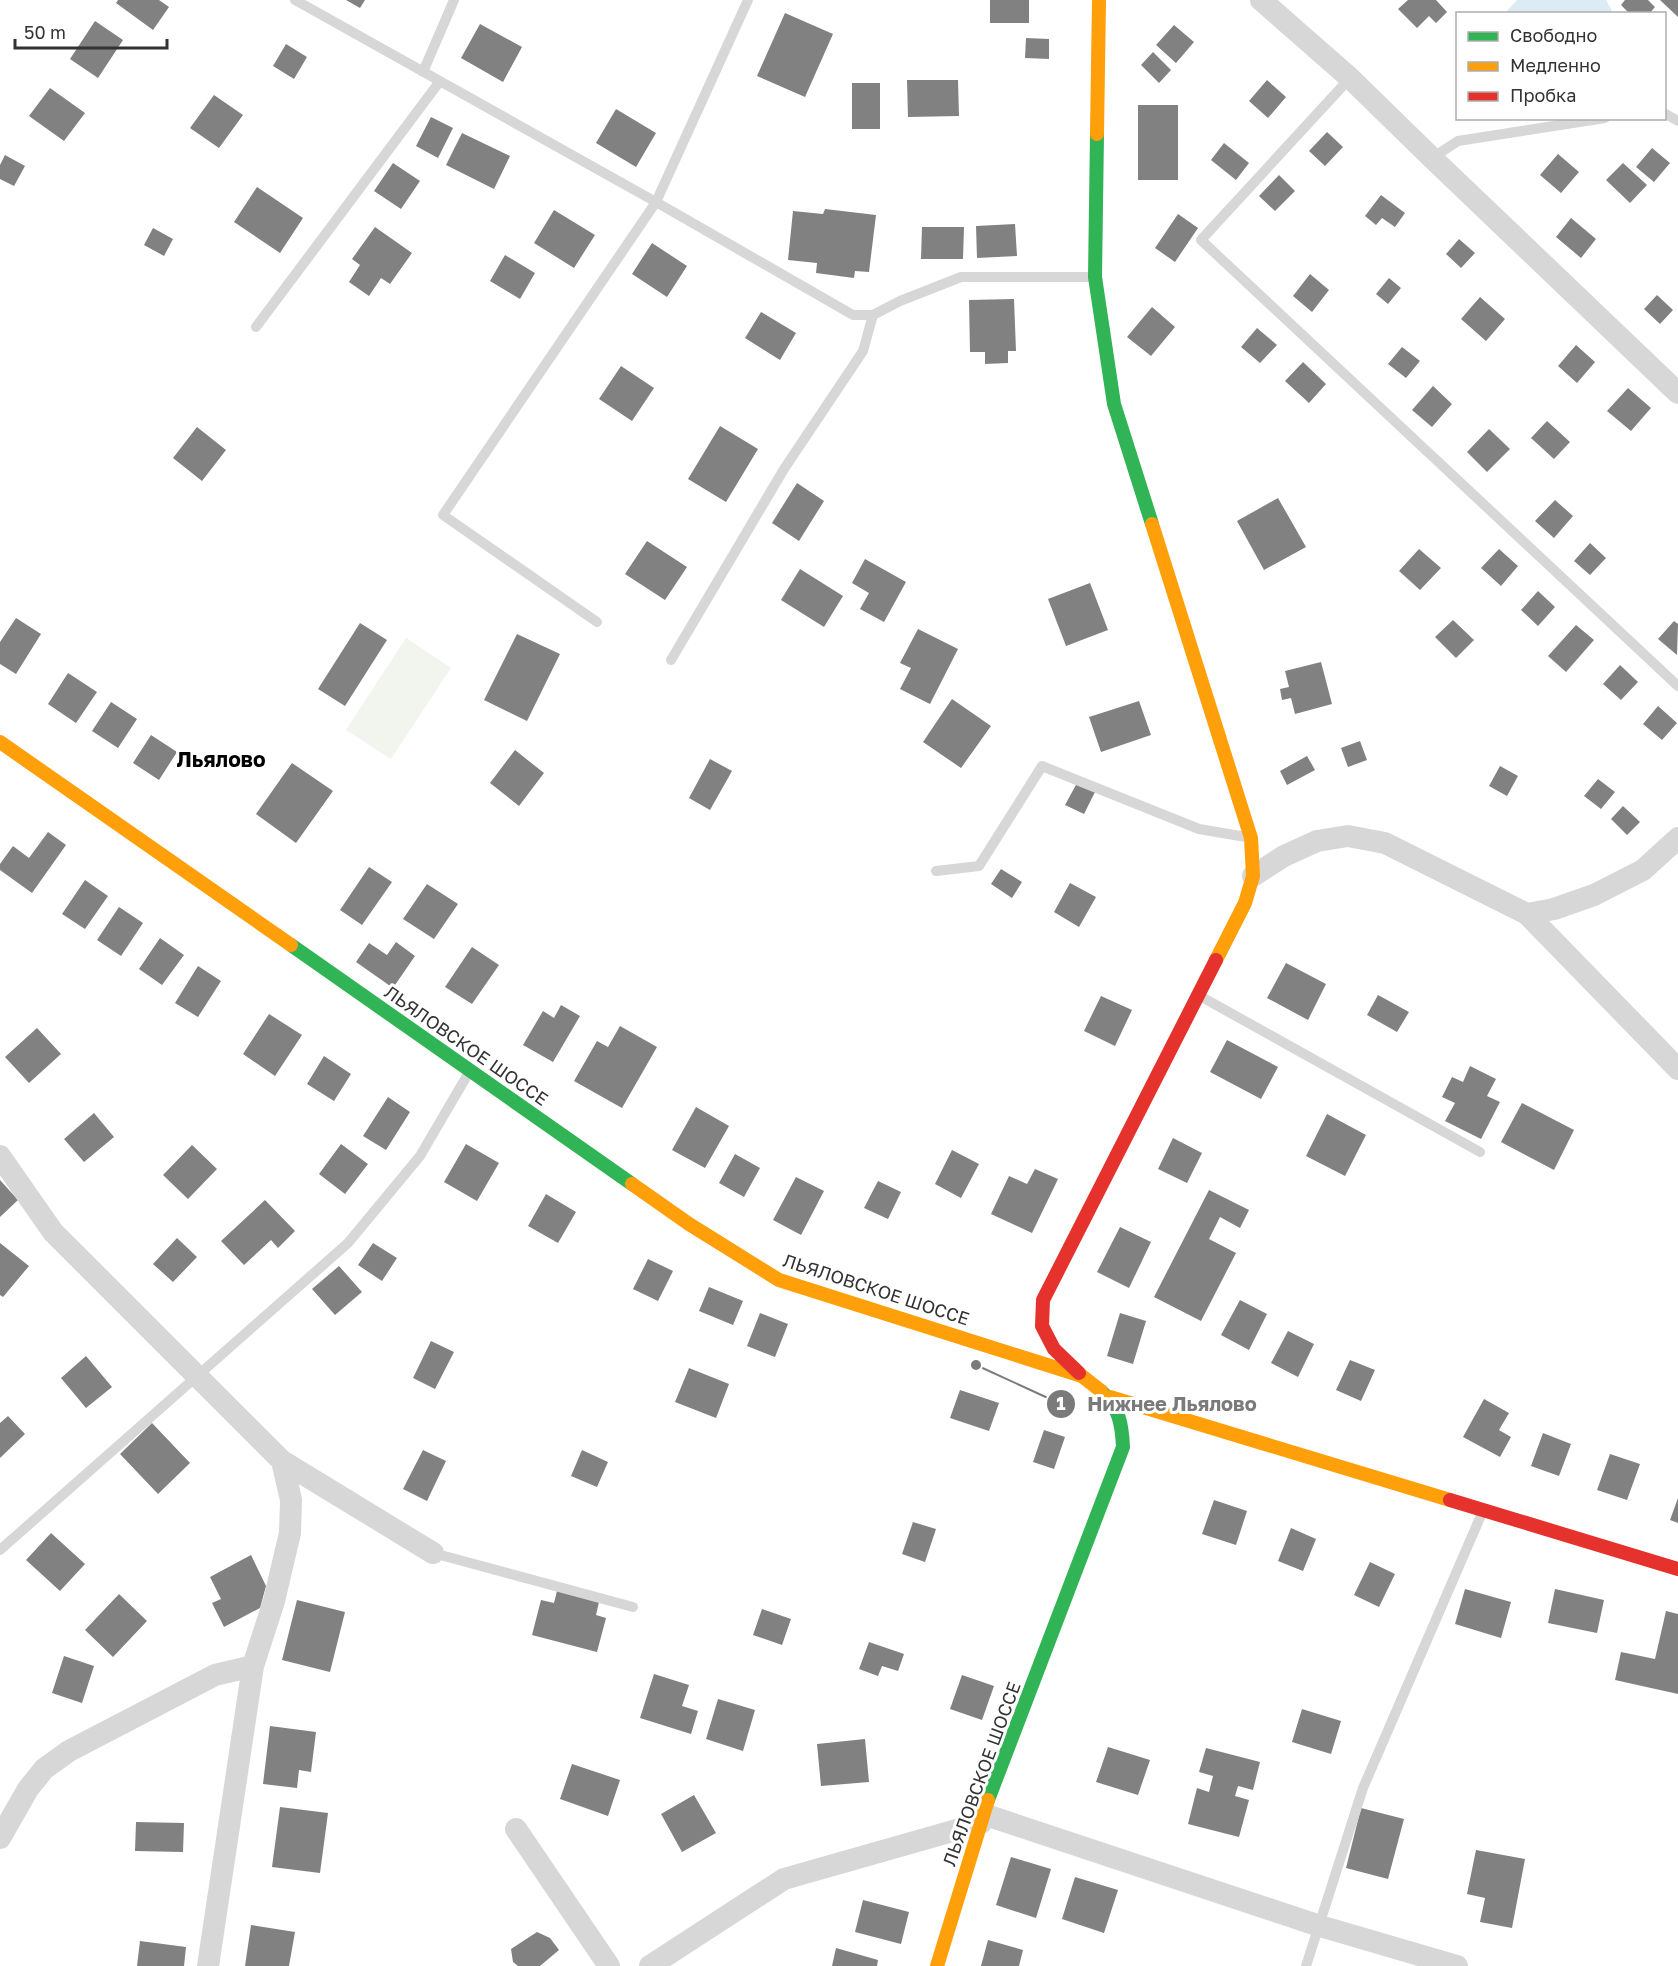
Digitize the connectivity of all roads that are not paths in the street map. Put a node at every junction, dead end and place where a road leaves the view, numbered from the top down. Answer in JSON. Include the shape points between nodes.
{"nodes":[{"id":1,"x":295,"y":0,"type":"edge"},
{"id":2,"x":454,"y":0,"type":"edge"},
{"id":3,"x":748,"y":0,"type":"edge"},
{"id":4,"x":1099,"y":0,"type":"edge"},
{"id":5,"x":1261,"y":0,"type":"edge"},
{"id":6,"x":423,"y":72,"type":"junction"},
{"id":7,"x":1350,"y":78,"type":"junction"},
{"id":8,"x":440,"y":81,"type":"junction"},
{"id":9,"x":1592,"y":120,"type":"edge"},
{"id":10,"x":1432,"y":158,"type":"junction"},
{"id":11,"x":656,"y":202,"type":"junction"},
{"id":12,"x":1095,"y":277,"type":"junction"},
{"id":13,"x":873,"y":315,"type":"junction"},
{"id":14,"x":256,"y":327,"type":"dead end"},
{"id":15,"x":1678,"y":393,"type":"edge"},
{"id":16,"x":597,"y":622,"type":"dead end"},
{"id":17,"x":671,"y":660,"type":"dead end"},
{"id":18,"x":1678,"y":686,"type":"edge"},
{"id":19,"x":0,"y":742,"type":"edge"},
{"id":20,"x":1251,"y":838,"type":"junction"},
{"id":21,"x":1678,"y":838,"type":"edge"},
{"id":22,"x":936,"y":871,"type":"dead end"},
{"id":23,"x":1253,"y":876,"type":"junction"},
{"id":24,"x":1527,"y":914,"type":"junction"},
{"id":25,"x":1200,"y":996,"type":"junction"},
{"id":26,"x":1678,"y":1069,"type":"edge"},
{"id":27,"x":470,"y":1071,"type":"junction"},
{"id":28,"x":1480,"y":1152,"type":"dead end"},
{"id":29,"x":0,"y":1156,"type":"edge"},
{"id":30,"x":1082,"y":1376,"type":"junction"},
{"id":31,"x":197,"y":1377,"type":"junction"},
{"id":32,"x":1110,"y":1397,"type":"junction"},
{"id":33,"x":282,"y":1461,"type":"junction"},
{"id":34,"x":1483,"y":1510,"type":"junction"},
{"id":35,"x":0,"y":1550,"type":"edge"},
{"id":36,"x":433,"y":1553,"type":"joint"},
{"id":37,"x":1678,"y":1569,"type":"edge"},
{"id":38,"x":633,"y":1607,"type":"dead end"},
{"id":39,"x":253,"y":1666,"type":"junction"},
{"id":40,"x":982,"y":1819,"type":"junction"},
{"id":41,"x":516,"y":1829,"type":"dead end"},
{"id":42,"x":0,"y":1838,"type":"edge"},
{"id":43,"x":1320,"y":1926,"type":"junction"},
{"id":44,"x":208,"y":1966,"type":"edge"},
{"id":45,"x":609,"y":1966,"type":"edge"},
{"id":46,"x":650,"y":1966,"type":"edge"},
{"id":47,"x":937,"y":1966,"type":"edge"},
{"id":48,"x":1306,"y":1966,"type":"edge"},
{"id":49,"x":1457,"y":1966,"type":"edge"}],
"edges":[{"from":1,"to":6,"type":"lane"},
{"from":2,"to":6,"type":"lane"},
{"from":3,"to":11,"type":"lane"},
{"from":4,"to":12,"type":"street"},
{"from":5,"to":7,"type":"street"},
{"from":6,"to":8,"type":"lane"},
{"from":7,"to":10,"type":"street"},
{"from":7,"to":18,"type":"lane","via":[[1200,240]]},
{"from":8,"to":11,"type":"lane"},
{"from":8,"to":14,"type":"lane"},
{"from":9,"to":10,"type":"lane","via":[[1458,141]]},
{"from":10,"to":15,"type":"street"},
{"from":11,"to":13,"type":"lane","via":[[852,315]]},
{"from":11,"to":16,"type":"lane","via":[[443,515]]},
{"from":12,"to":13,"type":"lane","via":[[961,277]]},
{"from":12,"to":20,"type":"street","via":[[1114,404]]},
{"from":13,"to":17,"type":"lane","via":[[863,351],[784,469]]},
{"from":19,"to":27,"type":"street","name":"ЛЬЯЛОВСКОЕ ШОССЕ"},
{"from":20,"to":22,"type":"lane","via":[[1199,829],[1041,766],[979,866]]},
{"from":20,"to":23,"type":"street"},
{"from":21,"to":24,"type":"street","via":[[1643,870],[1594,895]]},
{"from":23,"to":24,"type":"street","via":[[1317,841],[1348,836],[1385,843]]},
{"from":23,"to":25,"type":"street","via":[[1245,903]]},
{"from":24,"to":26,"type":"street"},
{"from":25,"to":28,"type":"lane"},
{"from":25,"to":30,"type":"street","via":[[1043,1300],[1042,1326],[1054,1349]]},
{"from":27,"to":30,"type":"street","name":"ЛЬЯЛОВСКОЕ ШОССЕ","via":[[689,1224],[779,1280]]},
{"from":27,"to":31,"type":"lane","via":[[420,1156],[348,1243]]},
{"from":29,"to":31,"type":"street","via":[[53,1232]]},
{"from":30,"to":32,"type":"street","name":"ЛЬЯЛОВСКОЕ ШОССЕ"},
{"from":31,"to":33,"type":"street"},
{"from":31,"to":35,"type":"lane"},
{"from":32,"to":34,"type":"street"},
{"from":32,"to":40,"type":"street","name":"ЛЬЯЛОВСКОЕ ШОССЕ","via":[[1123,1424],[1123,1447]]},
{"from":33,"to":36,"type":"street"},
{"from":33,"to":39,"type":"street","via":[[291,1500],[290,1533]]},
{"from":34,"to":37,"type":"street"},
{"from":34,"to":43,"type":"lane","via":[[1363,1788]]},
{"from":36,"to":38,"type":"lane"},
{"from":39,"to":42,"type":"street","via":[[215,1675],[69,1751],[44,1769],[28,1789]]},
{"from":39,"to":44,"type":"street"},
{"from":40,"to":43,"type":"street"},
{"from":40,"to":46,"type":"street","via":[[784,1879]]},
{"from":40,"to":47,"type":"street","name":"ЛЬЯЛОВСКОЕ ШОССЕ"},
{"from":41,"to":45,"type":"street"},
{"from":43,"to":48,"type":"lane"},
{"from":43,"to":49,"type":"street"}]}
